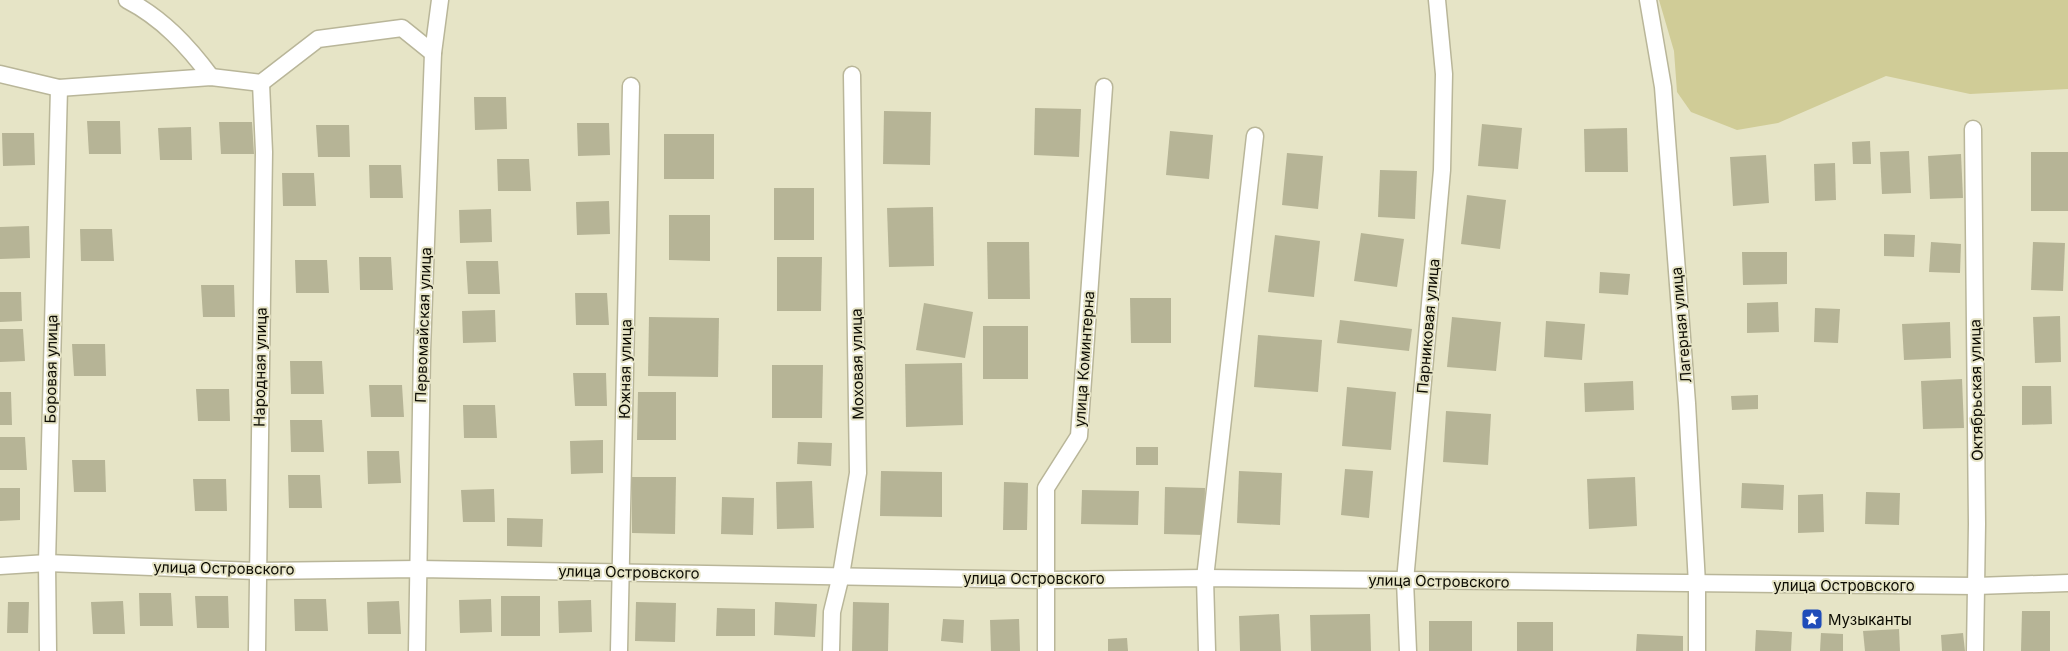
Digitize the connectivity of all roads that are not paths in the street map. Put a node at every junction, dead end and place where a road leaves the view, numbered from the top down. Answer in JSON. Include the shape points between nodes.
{"nodes":[{"id":1,"x":127,"y":0,"type":"edge"},
{"id":2,"x":440,"y":0,"type":"edge"},
{"id":3,"x":1437,"y":0,"type":"edge"},
{"id":4,"x":1648,"y":0,"type":"edge"},
{"id":5,"x":433,"y":53,"type":"junction"},
{"id":6,"x":0,"y":74,"type":"edge"},
{"id":7,"x":852,"y":75,"type":"dead end"},
{"id":8,"x":211,"y":77,"type":"junction"},
{"id":9,"x":261,"y":83,"type":"junction"},
{"id":10,"x":631,"y":86,"type":"dead end"},
{"id":11,"x":1104,"y":87,"type":"dead end"},
{"id":12,"x":59,"y":88,"type":"junction"},
{"id":13,"x":1973,"y":129,"type":"dead end"},
{"id":14,"x":1255,"y":136,"type":"dead end"},
{"id":15,"x":46,"y":563,"type":"junction"},
{"id":16,"x":0,"y":566,"type":"edge"},
{"id":17,"x":418,"y":568,"type":"junction"},
{"id":18,"x":256,"y":571,"type":"junction"},
{"id":19,"x":620,"y":572,"type":"junction"},
{"id":20,"x":841,"y":575,"type":"junction"},
{"id":21,"x":1205,"y":578,"type":"junction"},
{"id":22,"x":1046,"y":580,"type":"junction"},
{"id":23,"x":1405,"y":581,"type":"junction"},
{"id":24,"x":2068,"y":583,"type":"edge"},
{"id":25,"x":1698,"y":584,"type":"junction"},
{"id":26,"x":1976,"y":586,"type":"junction"},
{"id":27,"x":48,"y":651,"type":"edge"},
{"id":28,"x":257,"y":651,"type":"edge"},
{"id":29,"x":417,"y":651,"type":"edge"},
{"id":30,"x":619,"y":651,"type":"edge"},
{"id":31,"x":831,"y":651,"type":"edge"},
{"id":32,"x":1046,"y":651,"type":"edge"},
{"id":33,"x":1207,"y":651,"type":"edge"},
{"id":34,"x":1408,"y":651,"type":"edge"},
{"id":35,"x":1697,"y":651,"type":"edge"},
{"id":36,"x":1976,"y":651,"type":"edge"}],
"edges":[{"from":1,"to":8,"type":"street","via":[[150,12],[194,54]]},
{"from":2,"to":5,"type":"street","name":"Первомайская улица"},
{"from":3,"to":23,"type":"street","name":"Парниковая улица","via":[[1444,74],[1442,170]]},
{"from":4,"to":25,"type":"street","name":"Лагерная улица","via":[[1663,88]]},
{"from":5,"to":9,"type":"street","via":[[402,28],[318,39]]},
{"from":5,"to":17,"type":"street","name":"Первомайская улица"},
{"from":6,"to":12,"type":"street"},
{"from":7,"to":20,"type":"street","name":"Моховая улица","via":[[858,473]]},
{"from":8,"to":9,"type":"street"},
{"from":8,"to":12,"type":"street"},
{"from":9,"to":18,"type":"street","name":"Народная улица","via":[[264,152]]},
{"from":10,"to":19,"type":"street","name":"Южная улица"},
{"from":11,"to":22,"type":"street","name":"улица Коминтерна","via":[[1079,436],[1046,488]]},
{"from":12,"to":15,"type":"street","name":"Боровая улица"},
{"from":13,"to":26,"type":"street","name":"Октябрьская улица"},
{"from":14,"to":21,"type":"street"},
{"from":15,"to":16,"type":"street","name":"улица Островского"},
{"from":15,"to":18,"type":"street","name":"улица Островского"},
{"from":15,"to":27,"type":"street","name":"Боровая улица"},
{"from":17,"to":18,"type":"street","name":"улица Островского"},
{"from":17,"to":19,"type":"street","name":"улица Островского"},
{"from":17,"to":29,"type":"street","name":"Первомайская улица"},
{"from":18,"to":28,"type":"street","name":"Народная улица"},
{"from":19,"to":20,"type":"street","name":"улица Островского"},
{"from":19,"to":30,"type":"street","name":"Южная улица"},
{"from":20,"to":22,"type":"street","name":"улица Островского"},
{"from":20,"to":31,"type":"street","name":"Моховая улица","via":[[832,612]]},
{"from":21,"to":22,"type":"street","name":"улица Островского"},
{"from":21,"to":23,"type":"street","name":"улица Островского"},
{"from":21,"to":33,"type":"street"},
{"from":22,"to":32,"type":"street","name":"улица Коминтерна"},
{"from":23,"to":25,"type":"street","name":"улица Островского"},
{"from":23,"to":34,"type":"street","name":"Парниковая улица"},
{"from":24,"to":26,"type":"street","name":"улица Островского"},
{"from":25,"to":26,"type":"street","name":"улица Островского"},
{"from":25,"to":35,"type":"street","name":"Лагерная улица"},
{"from":26,"to":36,"type":"street","name":"Октябрьская улица"}]}
